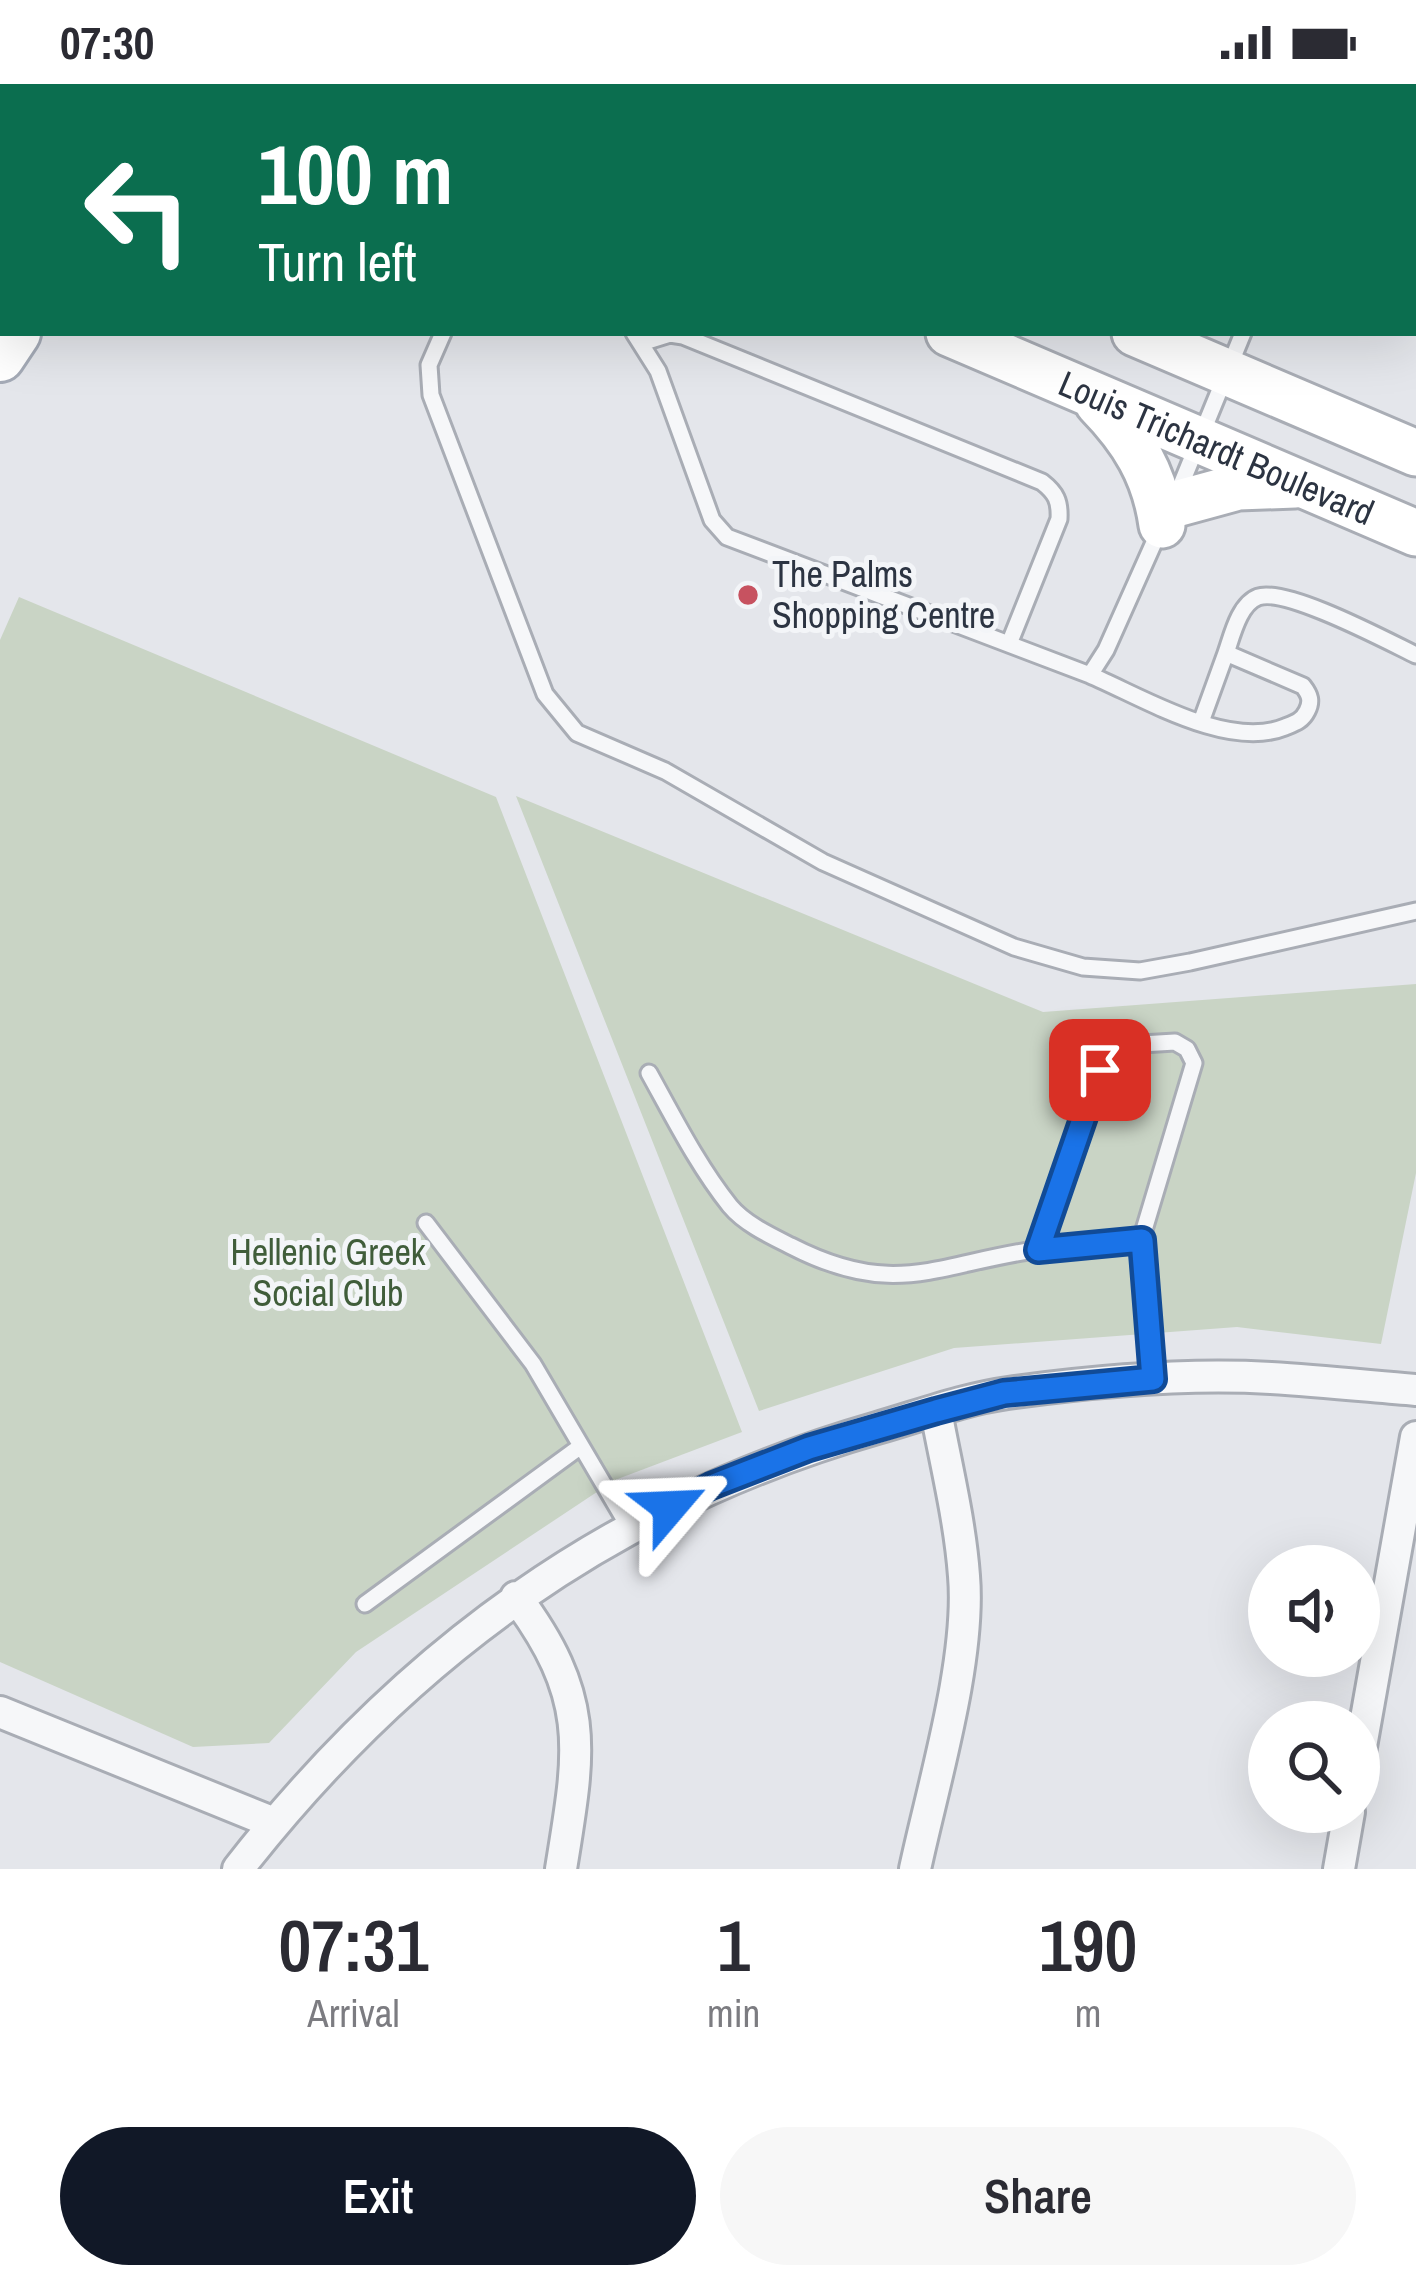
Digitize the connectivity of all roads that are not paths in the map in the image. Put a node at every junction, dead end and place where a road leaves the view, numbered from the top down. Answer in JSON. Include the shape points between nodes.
{"nodes":[{"id":1,"x":442,"y":336,"type":"edge"},
{"id":2,"x":683,"y":336,"type":"edge"},
{"id":3,"x":956,"y":336,"type":"edge"},
{"id":4,"x":1150,"y":336,"type":"edge"},
{"id":5,"x":638,"y":338,"type":"edge"},
{"id":6,"x":1235,"y":353,"type":"edge"},
{"id":7,"x":1087,"y":392,"type":"junction"},
{"id":8,"x":1199,"y":440,"type":"junction"},
{"id":9,"x":1416,"y":454,"type":"edge"},
{"id":10,"x":1304,"y":485,"type":"junction"},
{"id":11,"x":1167,"y":515,"type":"junction"},
{"id":12,"x":1416,"y":532,"type":"edge"},
{"id":13,"x":1009,"y":644,"type":"junction"},
{"id":14,"x":1226,"y":653,"type":"junction"},
{"id":15,"x":1416,"y":655,"type":"edge"},
{"id":16,"x":1090,"y":675,"type":"junction"},
{"id":17,"x":1201,"y":722,"type":"junction"},
{"id":18,"x":1416,"y":911,"type":"edge"},
{"id":19,"x":649,"y":1073,"type":"dead end"},
{"id":20,"x":426,"y":1223,"type":"dead end"},
{"id":21,"x":1142,"y":1240,"type":"junction"},
{"id":22,"x":1038,"y":1250,"type":"junction"},
{"id":23,"x":1153,"y":1379,"type":"junction"},
{"id":24,"x":1416,"y":1390,"type":"edge"},
{"id":25,"x":936,"y":1411,"type":"junction"},
{"id":26,"x":1416,"y":1437,"type":"edge"},
{"id":27,"x":581,"y":1445,"type":"junction"},
{"id":28,"x":630,"y":1529,"type":"junction"},
{"id":29,"x":516,"y":1597,"type":"junction"},
{"id":30,"x":365,"y":1604,"type":"dead end"},
{"id":31,"x":1369,"y":1701,"type":"edge"},
{"id":32,"x":0,"y":1712,"type":"edge"},
{"id":33,"x":274,"y":1823,"type":"junction"},
{"id":34,"x":1345,"y":1833,"type":"edge"},
{"id":35,"x":238,"y":1869,"type":"edge"},
{"id":36,"x":561,"y":1869,"type":"edge"},
{"id":37,"x":915,"y":1869,"type":"edge"},
{"id":38,"x":1339,"y":1869,"type":"edge"}],
"edges":[{"from":1,"to":18,"type":"lane","via":[[429,365],[431,395],[545,694],[577,733],[664,771],[854,878],[1014,947],[1083,967],[1190,962]]},
{"from":2,"to":13,"type":"lane","via":[[1054,491],[1059,519]]},
{"from":3,"to":7,"type":"street","name":"Louis Trichardt Boulevard"},
{"from":4,"to":6,"type":"street","name":"Louis Trichardt Boulevard"},
{"from":5,"to":13,"type":"lane","via":[[658,371],[712,520],[727,536]]},
{"from":6,"to":8,"type":"lane"},
{"from":6,"to":9,"type":"street","name":"Louis Trichardt Boulevard"},
{"from":7,"to":8,"type":"street","name":"Louis Trichardt Boulevard"},
{"from":7,"to":11,"type":"street","via":[[1139,451]]},
{"from":8,"to":10,"type":"street","name":"Louis Trichardt Boulevard"},
{"from":8,"to":11,"type":"lane"},
{"from":10,"to":11,"type":"street","via":[[1238,487]]},
{"from":10,"to":12,"type":"street","name":"Louis Trichardt Boulevard"},
{"from":11,"to":16,"type":"lane"},
{"from":13,"to":16,"type":"lane"},
{"from":14,"to":15,"type":"lane","via":[[1252,601],[1274,596]]},
{"from":14,"to":17,"type":"lane"},
{"from":14,"to":17,"type":"lane","via":[[1303,686],[1310,706],[1301,720],[1251,734]]},
{"from":16,"to":17,"type":"lane"},
{"from":19,"to":22,"type":"lane","via":[[734,1210],[808,1255],[885,1277]]},
{"from":20,"to":27,"type":"lane","via":[[533,1364]]},
{"from":21,"to":22,"type":"lane"},
{"from":21,"to":22,"type":"lane","via":[[1194,1064],[1175,1042],[1111,1052]]},
{"from":21,"to":23,"type":"lane"},
{"from":23,"to":24,"type":"street"},
{"from":23,"to":25,"type":"street","via":[[1004,1393]]},
{"from":25,"to":28,"type":"street","via":[[790,1455]]},
{"from":25,"to":37,"type":"street","via":[[965,1578],[964,1621]]},
{"from":26,"to":31,"type":"street"},
{"from":27,"to":28,"type":"lane"},
{"from":27,"to":30,"type":"lane"},
{"from":28,"to":29,"type":"street"},
{"from":29,"to":33,"type":"street","via":[[347,1741]]},
{"from":29,"to":36,"type":"street","via":[[556,1660],[574,1712],[578,1746]]},
{"from":32,"to":33,"type":"street"},
{"from":33,"to":35,"type":"street"},
{"from":34,"to":38,"type":"street"}]}
